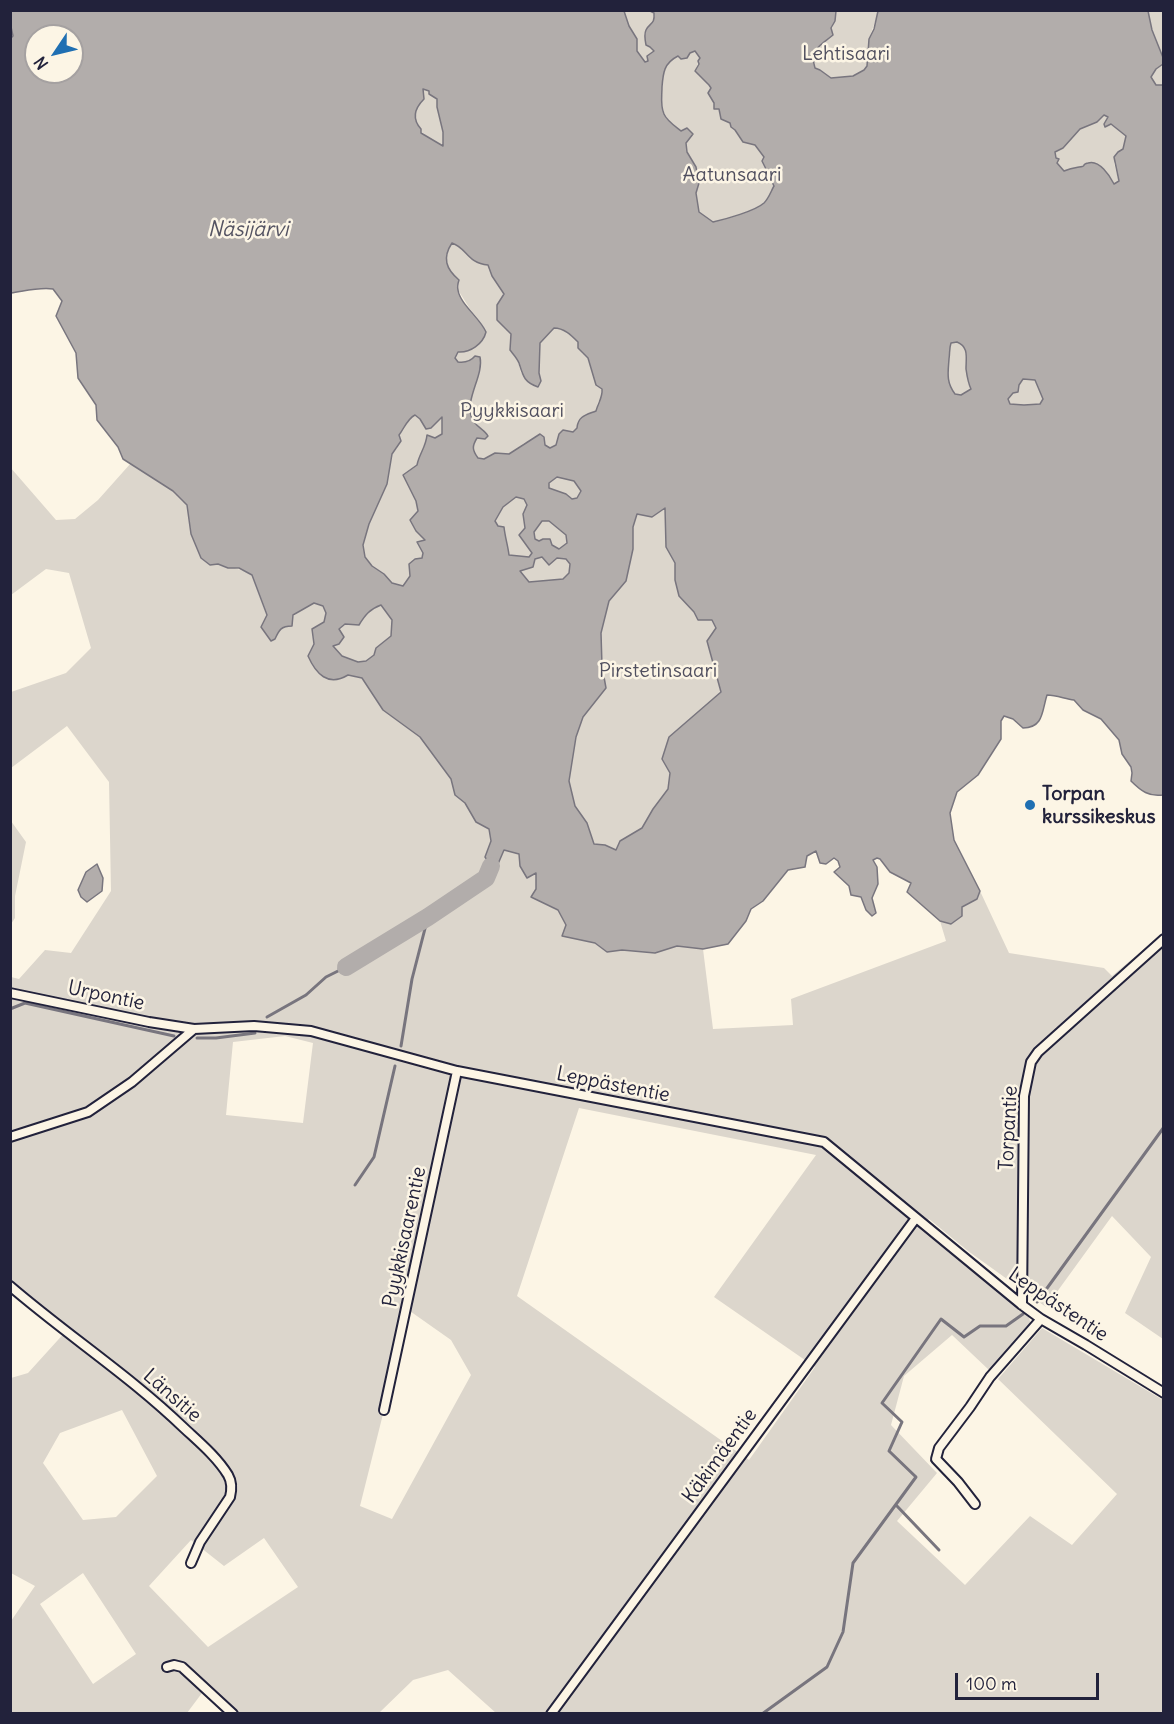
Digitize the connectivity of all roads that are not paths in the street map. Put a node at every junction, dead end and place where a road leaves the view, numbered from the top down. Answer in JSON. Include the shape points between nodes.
{"nodes":[{"id":1,"x":1164,"y":939,"type":"edge"},
{"id":2,"x":10,"y":993,"type":"edge"},
{"id":3,"x":194,"y":1029,"type":"junction"},
{"id":4,"x":457,"y":1071,"type":"junction"},
{"id":5,"x":10,"y":1137,"type":"edge"},
{"id":6,"x":916,"y":1218,"type":"junction"},
{"id":7,"x":10,"y":1286,"type":"edge"},
{"id":8,"x":1022,"y":1305,"type":"junction"},
{"id":9,"x":1041,"y":1319,"type":"junction"},
{"id":10,"x":1164,"y":1393,"type":"edge"},
{"id":11,"x":384,"y":1410,"type":"dead end"},
{"id":12,"x":975,"y":1504,"type":"dead end"},
{"id":13,"x":191,"y":1563,"type":"dead end"},
{"id":14,"x":167,"y":1667,"type":"dead end"},
{"id":15,"x":234,"y":1713,"type":"edge"},
{"id":16,"x":551,"y":1713,"type":"edge"}],
"edges":[{"from":1,"to":8,"type":"street","name":"Torpantie","via":[[1031,1062],[1024,1096]]},
{"from":2,"to":3,"type":"street","name":"Urpontie"},
{"from":3,"to":4,"type":"street","name":"Leppästentie","via":[[254,1026],[311,1031]]},
{"from":3,"to":5,"type":"street","via":[[132,1082],[88,1112]]},
{"from":4,"to":6,"type":"street","name":"Leppästentie","via":[[824,1142]]},
{"from":4,"to":11,"type":"street","name":"Pyykkisaarentie"},
{"from":6,"to":8,"type":"street","name":"Leppästentie"},
{"from":6,"to":16,"type":"street","name":"Käkimäentie"},
{"from":7,"to":13,"type":"street","name":"Länsitie","via":[[174,1418],[228,1476],[230,1497]]},
{"from":8,"to":9,"type":"street","name":"Leppästentie"},
{"from":9,"to":10,"type":"street","name":"Leppästentie"},
{"from":9,"to":12,"type":"street","via":[[990,1377],[939,1448],[936,1460]]},
{"from":14,"to":15,"type":"street","via":[[182,1667]]}]}
